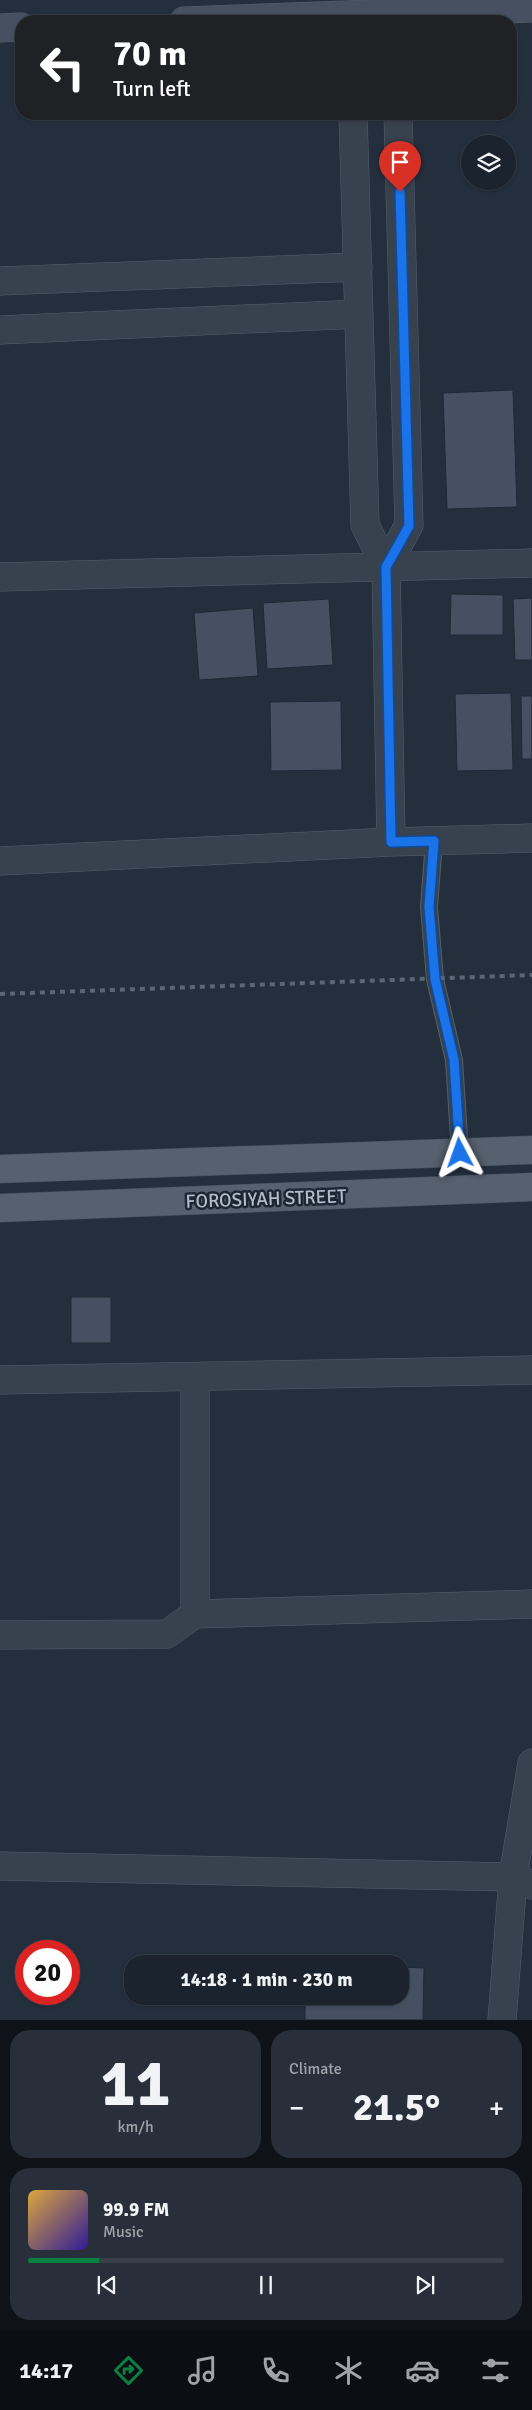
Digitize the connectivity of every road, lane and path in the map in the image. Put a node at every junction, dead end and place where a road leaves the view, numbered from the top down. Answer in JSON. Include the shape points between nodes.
{"nodes":[{"id":1,"x":520,"y":5,"type":"edge"},
{"id":2,"x":416,"y":15,"type":"edge"},
{"id":3,"x":0,"y":28,"type":"edge"},
{"id":4,"x":15,"y":28,"type":"edge"},
{"id":5,"x":353,"y":120,"type":"edge"},
{"id":6,"x":398,"y":120,"type":"edge"},
{"id":7,"x":358,"y":267,"type":"junction"},
{"id":8,"x":0,"y":281,"type":"edge"},
{"id":9,"x":359,"y":314,"type":"junction"},
{"id":10,"x":0,"y":330,"type":"edge"},
{"id":11,"x":532,"y":562,"type":"edge"},
{"id":12,"x":386,"y":567,"type":"junction"},
{"id":13,"x":0,"y":577,"type":"edge"},
{"id":14,"x":532,"y":838,"type":"edge"},
{"id":15,"x":434,"y":841,"type":"junction"},
{"id":16,"x":391,"y":842,"type":"junction"},
{"id":17,"x":0,"y":861,"type":"edge"},
{"id":18,"x":532,"y":1150,"type":"edge"},
{"id":19,"x":460,"y":1153,"type":"junction"},
{"id":20,"x":0,"y":1169,"type":"edge"},
{"id":21,"x":532,"y":1187,"type":"edge"},
{"id":22,"x":0,"y":1208,"type":"edge"},
{"id":23,"x":532,"y":1370,"type":"edge"},
{"id":24,"x":195,"y":1377,"type":"junction"},
{"id":25,"x":0,"y":1380,"type":"edge"},
{"id":26,"x":532,"y":1604,"type":"edge"},
{"id":27,"x":195,"y":1614,"type":"junction"},
{"id":28,"x":0,"y":1635,"type":"edge"},
{"id":29,"x":532,"y":1763,"type":"edge"},
{"id":30,"x":528,"y":1817,"type":"edge"},
{"id":31,"x":0,"y":1866,"type":"edge"},
{"id":32,"x":523,"y":1881,"type":"edge"},
{"id":33,"x":502,"y":2020,"type":"edge"}],
"edges":[{"from":1,"to":2,"type":"main road"},
{"from":3,"to":4,"type":"main road"},
{"from":5,"to":7,"type":"street"},
{"from":6,"to":12,"type":"street","via":[[409,526]]},
{"from":7,"to":8,"type":"street"},
{"from":7,"to":9,"type":"street"},
{"from":9,"to":10,"type":"street"},
{"from":9,"to":12,"type":"street","via":[[365,526]]},
{"from":11,"to":12,"type":"street"},
{"from":12,"to":13,"type":"street"},
{"from":12,"to":16,"type":"street"},
{"from":14,"to":15,"type":"street"},
{"from":15,"to":16,"type":"street"},
{"from":15,"to":19,"type":"lane","via":[[429,907],[434,970],[454,1060]]},
{"from":16,"to":17,"type":"street"},
{"from":18,"to":19,"type":"main road","name":"FOROSIYAH STREET"},
{"from":19,"to":20,"type":"main road","name":"FOROSIYAH STREET"},
{"from":21,"to":22,"type":"main road","name":"FOROSIYAH STREET"},
{"from":23,"to":24,"type":"street"},
{"from":24,"to":25,"type":"street"},
{"from":24,"to":27,"type":"street"},
{"from":26,"to":27,"type":"street"},
{"from":27,"to":28,"type":"street","via":[[167,1634]]},
{"from":29,"to":30,"type":"street"},
{"from":30,"to":32,"type":"street"},
{"from":31,"to":32,"type":"street"},
{"from":32,"to":33,"type":"street"}]}
